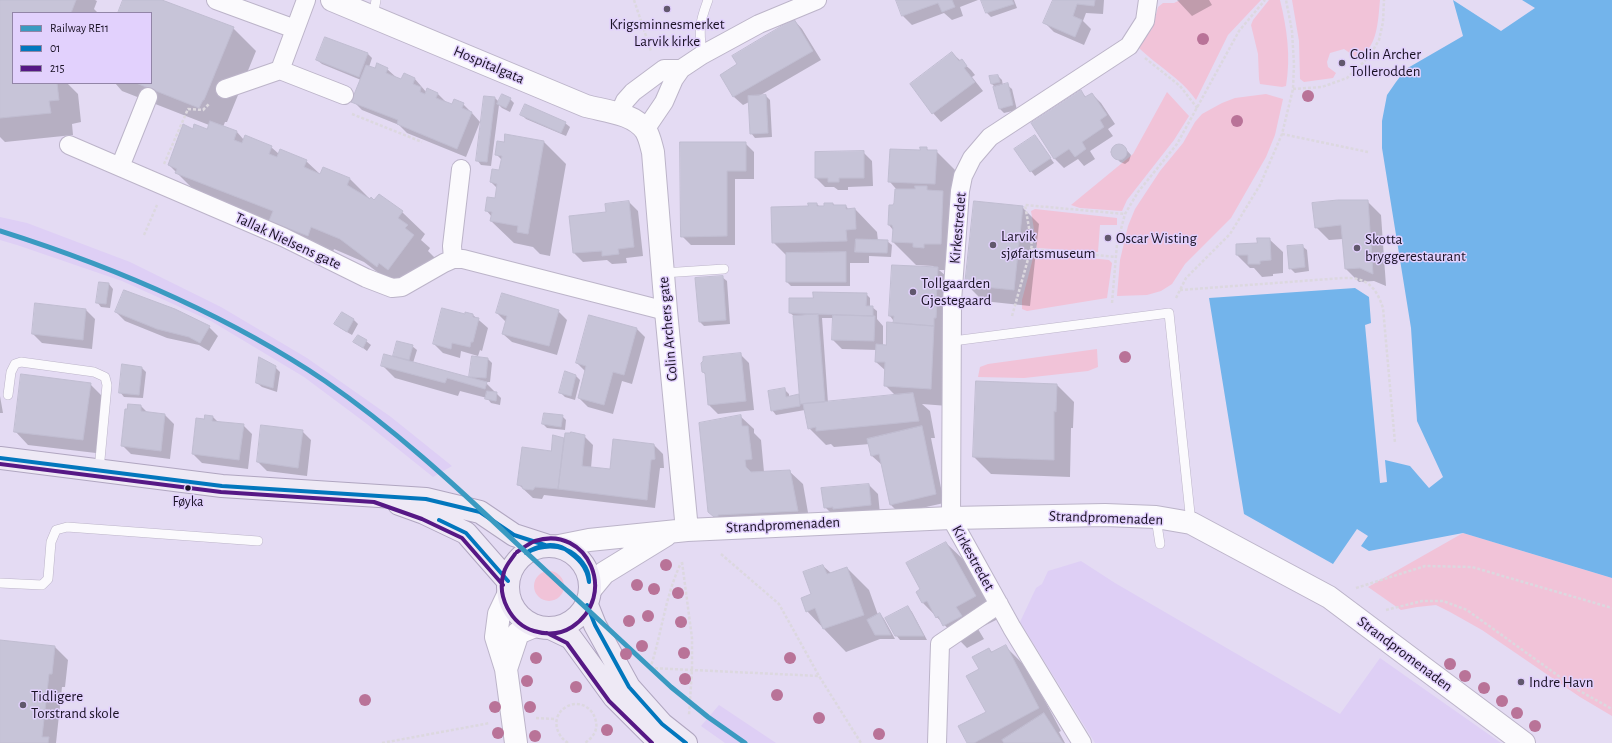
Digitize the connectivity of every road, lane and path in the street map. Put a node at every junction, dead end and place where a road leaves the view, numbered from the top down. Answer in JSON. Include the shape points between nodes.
{"nodes":[{"id":1,"x":216,"y":0,"type":"edge"},
{"id":2,"x":306,"y":0,"type":"edge"},
{"id":3,"x":332,"y":0,"type":"edge"},
{"id":4,"x":634,"y":0,"type":"edge"},
{"id":5,"x":708,"y":0,"type":"edge"},
{"id":6,"x":817,"y":0,"type":"edge"},
{"id":7,"x":1148,"y":0,"type":"edge"},
{"id":8,"x":1265,"y":0,"type":"edge"},
{"id":9,"x":1286,"y":0,"type":"edge"},
{"id":10,"x":1384,"y":0,"type":"edge"},
{"id":11,"x":374,"y":9,"type":"edge"},
{"id":12,"x":295,"y":29,"type":"junction"},
{"id":13,"x":1129,"y":46,"type":"junction"},
{"id":14,"x":702,"y":55,"type":"junction"},
{"id":15,"x":653,"y":56,"type":"dead end"},
{"id":16,"x":681,"y":69,"type":"junction"},
{"id":17,"x":280,"y":70,"type":"junction"},
{"id":18,"x":225,"y":89,"type":"joint"},
{"id":19,"x":1293,"y":89,"type":"junction"},
{"id":20,"x":344,"y":95,"type":"joint"},
{"id":21,"x":148,"y":97,"type":"dead end"},
{"id":22,"x":1198,"y":108,"type":"junction"},
{"id":23,"x":619,"y":114,"type":"junction"},
{"id":24,"x":645,"y":130,"type":"junction"},
{"id":25,"x":1282,"y":134,"type":"junction"},
{"id":26,"x":422,"y":142,"type":"dead end"},
{"id":27,"x":69,"y":145,"type":"dead end"},
{"id":28,"x":1368,"y":152,"type":"dead end"},
{"id":29,"x":120,"y":167,"type":"junction"},
{"id":30,"x":461,"y":169,"type":"dead end"},
{"id":31,"x":161,"y":185,"type":"junction"},
{"id":32,"x":1125,"y":214,"type":"junction"},
{"id":33,"x":144,"y":235,"type":"dead end"},
{"id":34,"x":1031,"y":249,"type":"junction"},
{"id":35,"x":1116,"y":256,"type":"junction"},
{"id":36,"x":453,"y":259,"type":"junction"},
{"id":37,"x":724,"y":269,"type":"dead end"},
{"id":38,"x":663,"y":273,"type":"junction"},
{"id":39,"x":666,"y":311,"type":"junction"},
{"id":40,"x":1110,"y":320,"type":"junction"},
{"id":41,"x":1007,"y":333,"type":"junction"},
{"id":42,"x":952,"y":341,"type":"junction"},
{"id":43,"x":8,"y":395,"type":"dead end"},
{"id":44,"x":1395,"y":443,"type":"dead end"},
{"id":45,"x":0,"y":458,"type":"edge"},
{"id":46,"x":99,"y":470,"type":"junction"},
{"id":47,"x":375,"y":496,"type":"junction"},
{"id":48,"x":1156,"y":516,"type":"junction"},
{"id":49,"x":950,"y":518,"type":"junction"},
{"id":50,"x":1191,"y":523,"type":"junction"},
{"id":51,"x":678,"y":532,"type":"junction"},
{"id":52,"x":258,"y":541,"type":"dead end"},
{"id":53,"x":1160,"y":544,"type":"dead end"},
{"id":54,"x":552,"y":546,"type":"junction"},
{"id":55,"x":721,"y":554,"type":"dead end"},
{"id":56,"x":0,"y":583,"type":"edge"},
{"id":57,"x":508,"y":588,"type":"junction"},
{"id":58,"x":588,"y":597,"type":"junction"},
{"id":59,"x":1329,"y":597,"type":"junction"},
{"id":60,"x":999,"y":604,"type":"junction"},
{"id":61,"x":1612,"y":608,"type":"edge"},
{"id":62,"x":1357,"y":618,"type":"junction"},
{"id":63,"x":543,"y":627,"type":"junction"},
{"id":64,"x":650,"y":668,"type":"junction"},
{"id":65,"x":506,"y":669,"type":"junction"},
{"id":66,"x":692,"y":670,"type":"junction"},
{"id":67,"x":645,"y":675,"type":"dead end"},
{"id":68,"x":819,"y":676,"type":"junction"},
{"id":69,"x":1612,"y":709,"type":"edge"},
{"id":70,"x":530,"y":718,"type":"dead end"},
{"id":71,"x":689,"y":718,"type":"dead end"},
{"id":72,"x":556,"y":719,"type":"junction"},
{"id":73,"x":491,"y":722,"type":"dead end"},
{"id":74,"x":382,"y":743,"type":"edge"},
{"id":75,"x":516,"y":743,"type":"edge"},
{"id":76,"x":568,"y":743,"type":"edge"},
{"id":77,"x":586,"y":743,"type":"edge"},
{"id":78,"x":660,"y":743,"type":"edge"},
{"id":79,"x":686,"y":743,"type":"edge"},
{"id":80,"x":861,"y":743,"type":"edge"},
{"id":81,"x":938,"y":743,"type":"edge"},
{"id":82,"x":1082,"y":743,"type":"edge"},
{"id":83,"x":1524,"y":743,"type":"edge"}],
"edges":[{"from":1,"to":12,"type":"street"},
{"from":2,"to":12,"type":"street"},
{"from":3,"to":11,"type":"main road","name":"Hospitalgata"},
{"from":4,"to":15,"type":"path"},
{"from":5,"to":14,"type":"lane","via":[[700,22]]},
{"from":6,"to":14,"type":"street","via":[[759,24]]},
{"from":7,"to":13,"type":"street","name":"Kirkestredet","via":[[1145,21]]},
{"from":8,"to":22,"type":"path","via":[[1239,31]]},
{"from":9,"to":19,"type":"path","via":[[1292,31]]},
{"from":10,"to":19,"type":"path","via":[[1379,40],[1369,57],[1347,78],[1322,87]]},
{"from":11,"to":23,"type":"main road","name":"Hospitalgata","via":[[586,106]]},
{"from":12,"to":17,"type":"street"},
{"from":13,"to":22,"type":"path","via":[[1180,86]]},
{"from":13,"to":42,"type":"street","name":"Kirkestredet","via":[[990,137],[972,158],[963,176],[960,191],[952,301]]},
{"from":14,"to":16,"type":"street"},
{"from":16,"to":23,"type":"street","via":[[664,69],[633,92]]},
{"from":16,"to":24,"type":"street","via":[[664,102]]},
{"from":17,"to":18,"type":"street"},
{"from":17,"to":20,"type":"street"},
{"from":18,"to":31,"type":"path","via":[[202,110],[188,110]]},
{"from":19,"to":25,"type":"path"},
{"from":20,"to":26,"type":"path","via":[[353,115]]},
{"from":21,"to":29,"type":"street"},
{"from":22,"to":32,"type":"path","via":[[1177,144],[1138,192]]},
{"from":23,"to":24,"type":"main road","name":"Hospitalgata","via":[[633,120]]},
{"from":24,"to":38,"type":"main road","name":"Colin Archers gate","via":[[653,152]]},
{"from":25,"to":28,"type":"path"},
{"from":25,"to":44,"type":"path","via":[[1260,185],[1230,234],[1186,278],[1180,290],[1354,277],[1365,281],[1379,295],[1383,308]]},
{"from":27,"to":29,"type":"street","name":"Tallak Nielsens gate"},
{"from":29,"to":31,"type":"street","name":"Tallak Nielsens gate"},
{"from":30,"to":36,"type":"street","via":[[452,246]]},
{"from":31,"to":33,"type":"path"},
{"from":31,"to":36,"type":"street","name":"Tallak Nielsens gate","via":[[392,288],[402,287]]},
{"from":32,"to":34,"type":"path","via":[[1025,205]]},
{"from":32,"to":35,"type":"path"},
{"from":34,"to":35,"type":"path"},
{"from":34,"to":41,"type":"path"},
{"from":35,"to":40,"type":"path"},
{"from":36,"to":39,"type":"street","via":[[463,259]]},
{"from":37,"to":38,"type":"lane"},
{"from":38,"to":39,"type":"main road","name":"Colin Archers gate"},
{"from":39,"to":51,"type":"main road","name":"Colin Archers gate"},
{"from":40,"to":41,"type":"lane"},
{"from":40,"to":50,"type":"lane","via":[[1169,313]]},
{"from":41,"to":42,"type":"lane"},
{"from":42,"to":49,"type":"street","name":"Kirkestredet"},
{"from":43,"to":46,"type":"lane","via":[[15,364],[21,362],[94,372],[105,377],[107,385]]},
{"from":45,"to":46,"type":"main road"},
{"from":46,"to":47,"type":"main road","via":[[222,486]]},
{"from":47,"to":54,"type":"main road","via":[[426,498],[480,512],[514,535]]},
{"from":47,"to":57,"type":"main road","via":[[424,513],[466,533]]},
{"from":48,"to":49,"type":"main road","name":"Strandpromenaden"},
{"from":48,"to":50,"type":"main road","name":"Strandpromenaden"},
{"from":48,"to":53,"type":"lane"},
{"from":49,"to":51,"type":"main road","name":"Strandpromenaden"},
{"from":49,"to":60,"type":"street","name":"Kirkestredet"},
{"from":50,"to":59,"type":"main road","name":"Strandpromenaden"},
{"from":51,"to":54,"type":"main road","name":"Strandpromenaden"},
{"from":51,"to":58,"type":"main road","name":"Strandpromenaden","via":[[604,573]]},
{"from":52,"to":56,"type":"lane","via":[[67,526],[56,530],[51,542],[48,578],[42,586]]},
{"from":54,"to":57,"type":"main road","via":[[532,549],[520,557],[512,568]]},
{"from":54,"to":58,"type":"main road","via":[[572,552],[582,562],[589,575]]},
{"from":55,"to":68,"type":"path","via":[[779,604]]},
{"from":57,"to":63,"type":"main road","via":[[513,608],[522,618]]},
{"from":57,"to":65,"type":"main road","via":[[499,614],[496,637]]},
{"from":58,"to":63,"type":"main road","via":[[578,617],[565,625]]},
{"from":58,"to":79,"type":"main road","via":[[596,625],[629,687],[662,724]]},
{"from":59,"to":61,"type":"path","via":[[1425,566],[1472,567]]},
{"from":59,"to":62,"type":"main road","name":"Strandpromenaden"},
{"from":60,"to":81,"type":"street","name":"Kirkestredet","via":[[940,644]]},
{"from":60,"to":82,"type":"street","name":"Kirkestredet"},
{"from":62,"to":69,"type":"path","via":[[1422,601],[1443,601],[1467,610],[1578,690]]},
{"from":62,"to":83,"type":"main road","name":"Strandpromenaden"},
{"from":63,"to":65,"type":"main road","via":[[518,633]]},
{"from":63,"to":78,"type":"main road","via":[[571,638],[614,697]]},
{"from":64,"to":66,"type":"path"},
{"from":64,"to":66,"type":"path","via":[[670,588],[682,562],[691,628]]},
{"from":64,"to":67,"type":"path"},
{"from":65,"to":75,"type":"main road"},
{"from":66,"to":68,"type":"path"},
{"from":66,"to":71,"type":"path"},
{"from":68,"to":80,"type":"path"},
{"from":70,"to":72,"type":"path"},
{"from":72,"to":76,"type":"path","via":[[558,734]]},
{"from":72,"to":77,"type":"path","via":[[565,707],[579,704],[587,707],[596,718],[597,726],[591,740]]},
{"from":73,"to":74,"type":"path"}]}
